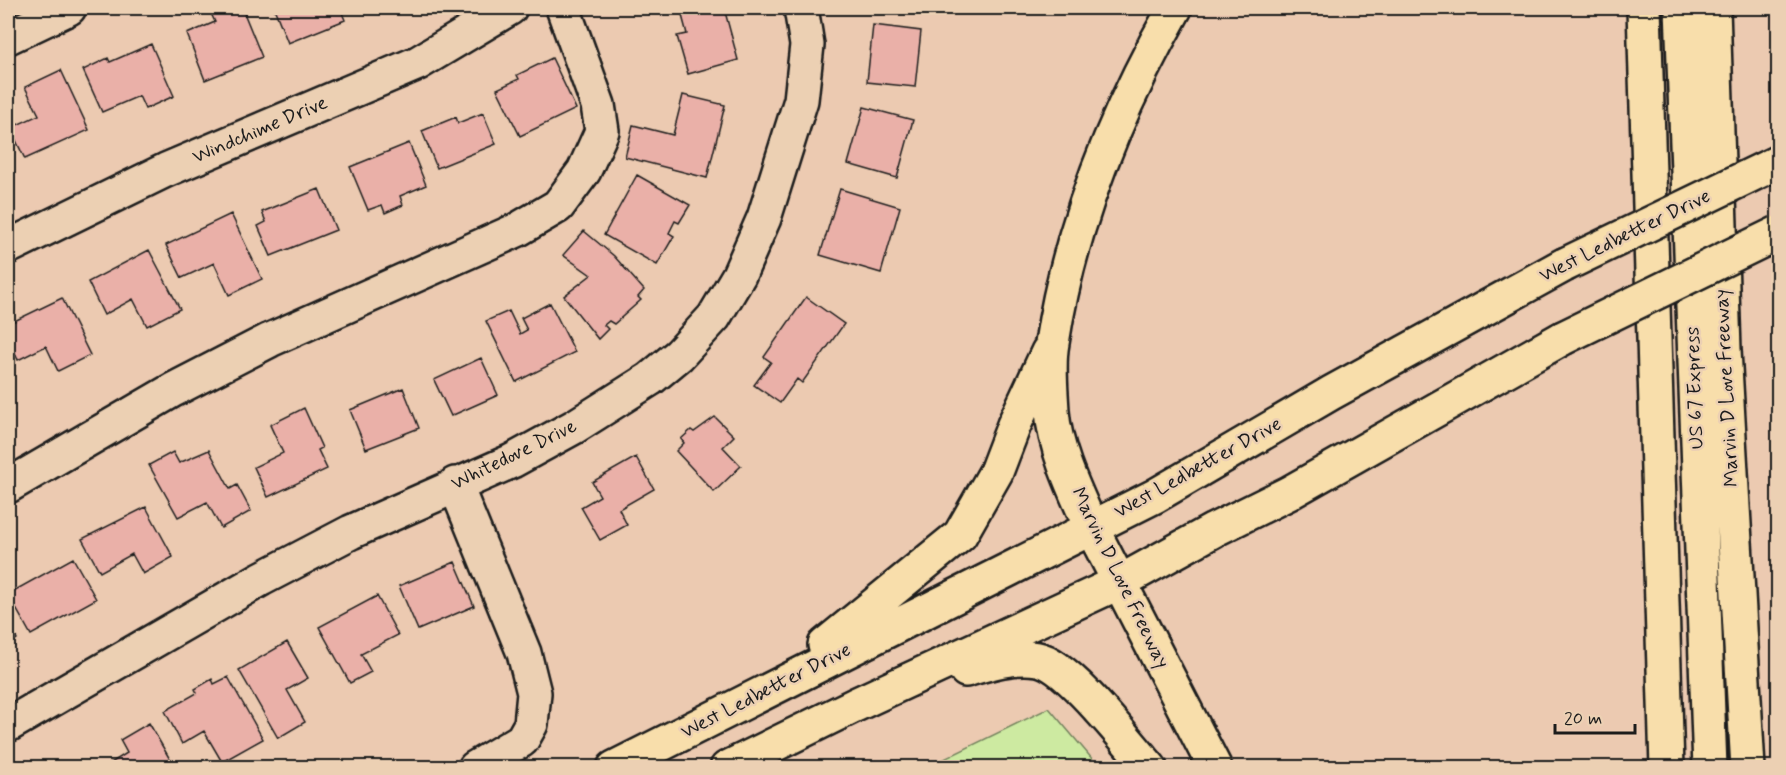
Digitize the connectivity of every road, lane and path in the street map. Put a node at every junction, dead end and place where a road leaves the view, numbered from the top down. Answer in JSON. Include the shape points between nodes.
{"nodes":[{"id":1,"x":69,"y":8,"type":"edge"},
{"id":2,"x":510,"y":8,"type":"edge"},
{"id":3,"x":563,"y":8,"type":"edge"},
{"id":4,"x":801,"y":8,"type":"edge"},
{"id":5,"x":1174,"y":8,"type":"edge"},
{"id":6,"x":1644,"y":8,"type":"edge"},
{"id":7,"x":1682,"y":8,"type":"edge"},
{"id":8,"x":1713,"y":8,"type":"edge"},
{"id":9,"x":8,"y":37,"type":"edge"},
{"id":10,"x":1779,"y":162,"type":"edge"},
{"id":11,"x":1779,"y":233,"type":"edge"},
{"id":12,"x":8,"y":247,"type":"edge"},
{"id":13,"x":1051,"y":345,"type":"junction"},
{"id":14,"x":455,"y":484,"type":"junction"},
{"id":15,"x":8,"y":486,"type":"edge"},
{"id":16,"x":1091,"y":527,"type":"junction"},
{"id":17,"x":1120,"y":582,"type":"junction"},
{"id":18,"x":769,"y":690,"type":"junction"},
{"id":19,"x":855,"y":705,"type":"junction"},
{"id":20,"x":8,"y":725,"type":"edge"},
{"id":21,"x":476,"y":768,"type":"edge"},
{"id":22,"x":614,"y":768,"type":"edge"},
{"id":23,"x":727,"y":768,"type":"edge"},
{"id":24,"x":1150,"y":768,"type":"edge"},
{"id":25,"x":1215,"y":768,"type":"edge"},
{"id":26,"x":1667,"y":768,"type":"edge"},
{"id":27,"x":1710,"y":768,"type":"edge"},
{"id":28,"x":1748,"y":768,"type":"edge"}],
"edges":[{"from":1,"to":9,"type":"street"},
{"from":2,"to":12,"type":"street","name":"Windchime Drive","via":[[418,63],[166,170]]},
{"from":3,"to":15,"type":"street","via":[[598,105],[602,131],[585,171],[558,206],[517,230],[270,340],[173,390]]},
{"from":4,"to":14,"type":"street","name":"Whitedove Drive","via":[[807,45],[801,100],[764,218],[739,275],[714,317],[650,379],[512,461]]},
{"from":5,"to":13,"type":"main road","name":"Marvin D Love Freeway","via":[[1141,67],[1109,144],[1071,254]]},
{"from":6,"to":26,"type":"main road"},
{"from":7,"to":27,"type":"main road","name":"US 67 Express"},
{"from":8,"to":28,"type":"main road","name":"Marvin D Love Freeway","via":[[1724,350]]},
{"from":10,"to":16,"type":"main road","name":"West Ledbetter Drive","bridge":true,"via":[[1564,265],[1330,393],[1200,472]]},
{"from":11,"to":17,"type":"main road","bridge":true,"via":[[1563,338],[1288,493]]},
{"from":13,"to":16,"type":"main road","name":"Marvin D Love Freeway","via":[[1052,412],[1074,488]]},
{"from":13,"to":18,"type":"main road","via":[[996,472],[960,535]]},
{"from":14,"to":20,"type":"street","name":"Whitedove Drive","via":[[261,579]]},
{"from":14,"to":21,"type":"street","via":[[524,653],[534,693],[531,724],[522,740]]},
{"from":16,"to":17,"type":"main road","name":"Marvin D Love Freeway"},
{"from":16,"to":18,"type":"main road","name":"West Ledbetter Drive"},
{"from":17,"to":19,"type":"main road"},
{"from":17,"to":25,"type":"main road","name":"Marvin D Love Freeway"},
{"from":18,"to":22,"type":"main road","name":"West Ledbetter Drive"},
{"from":19,"to":23,"type":"main road"},
{"from":19,"to":24,"type":"main road","via":[[1008,659],[1040,659],[1062,671]]}]}
